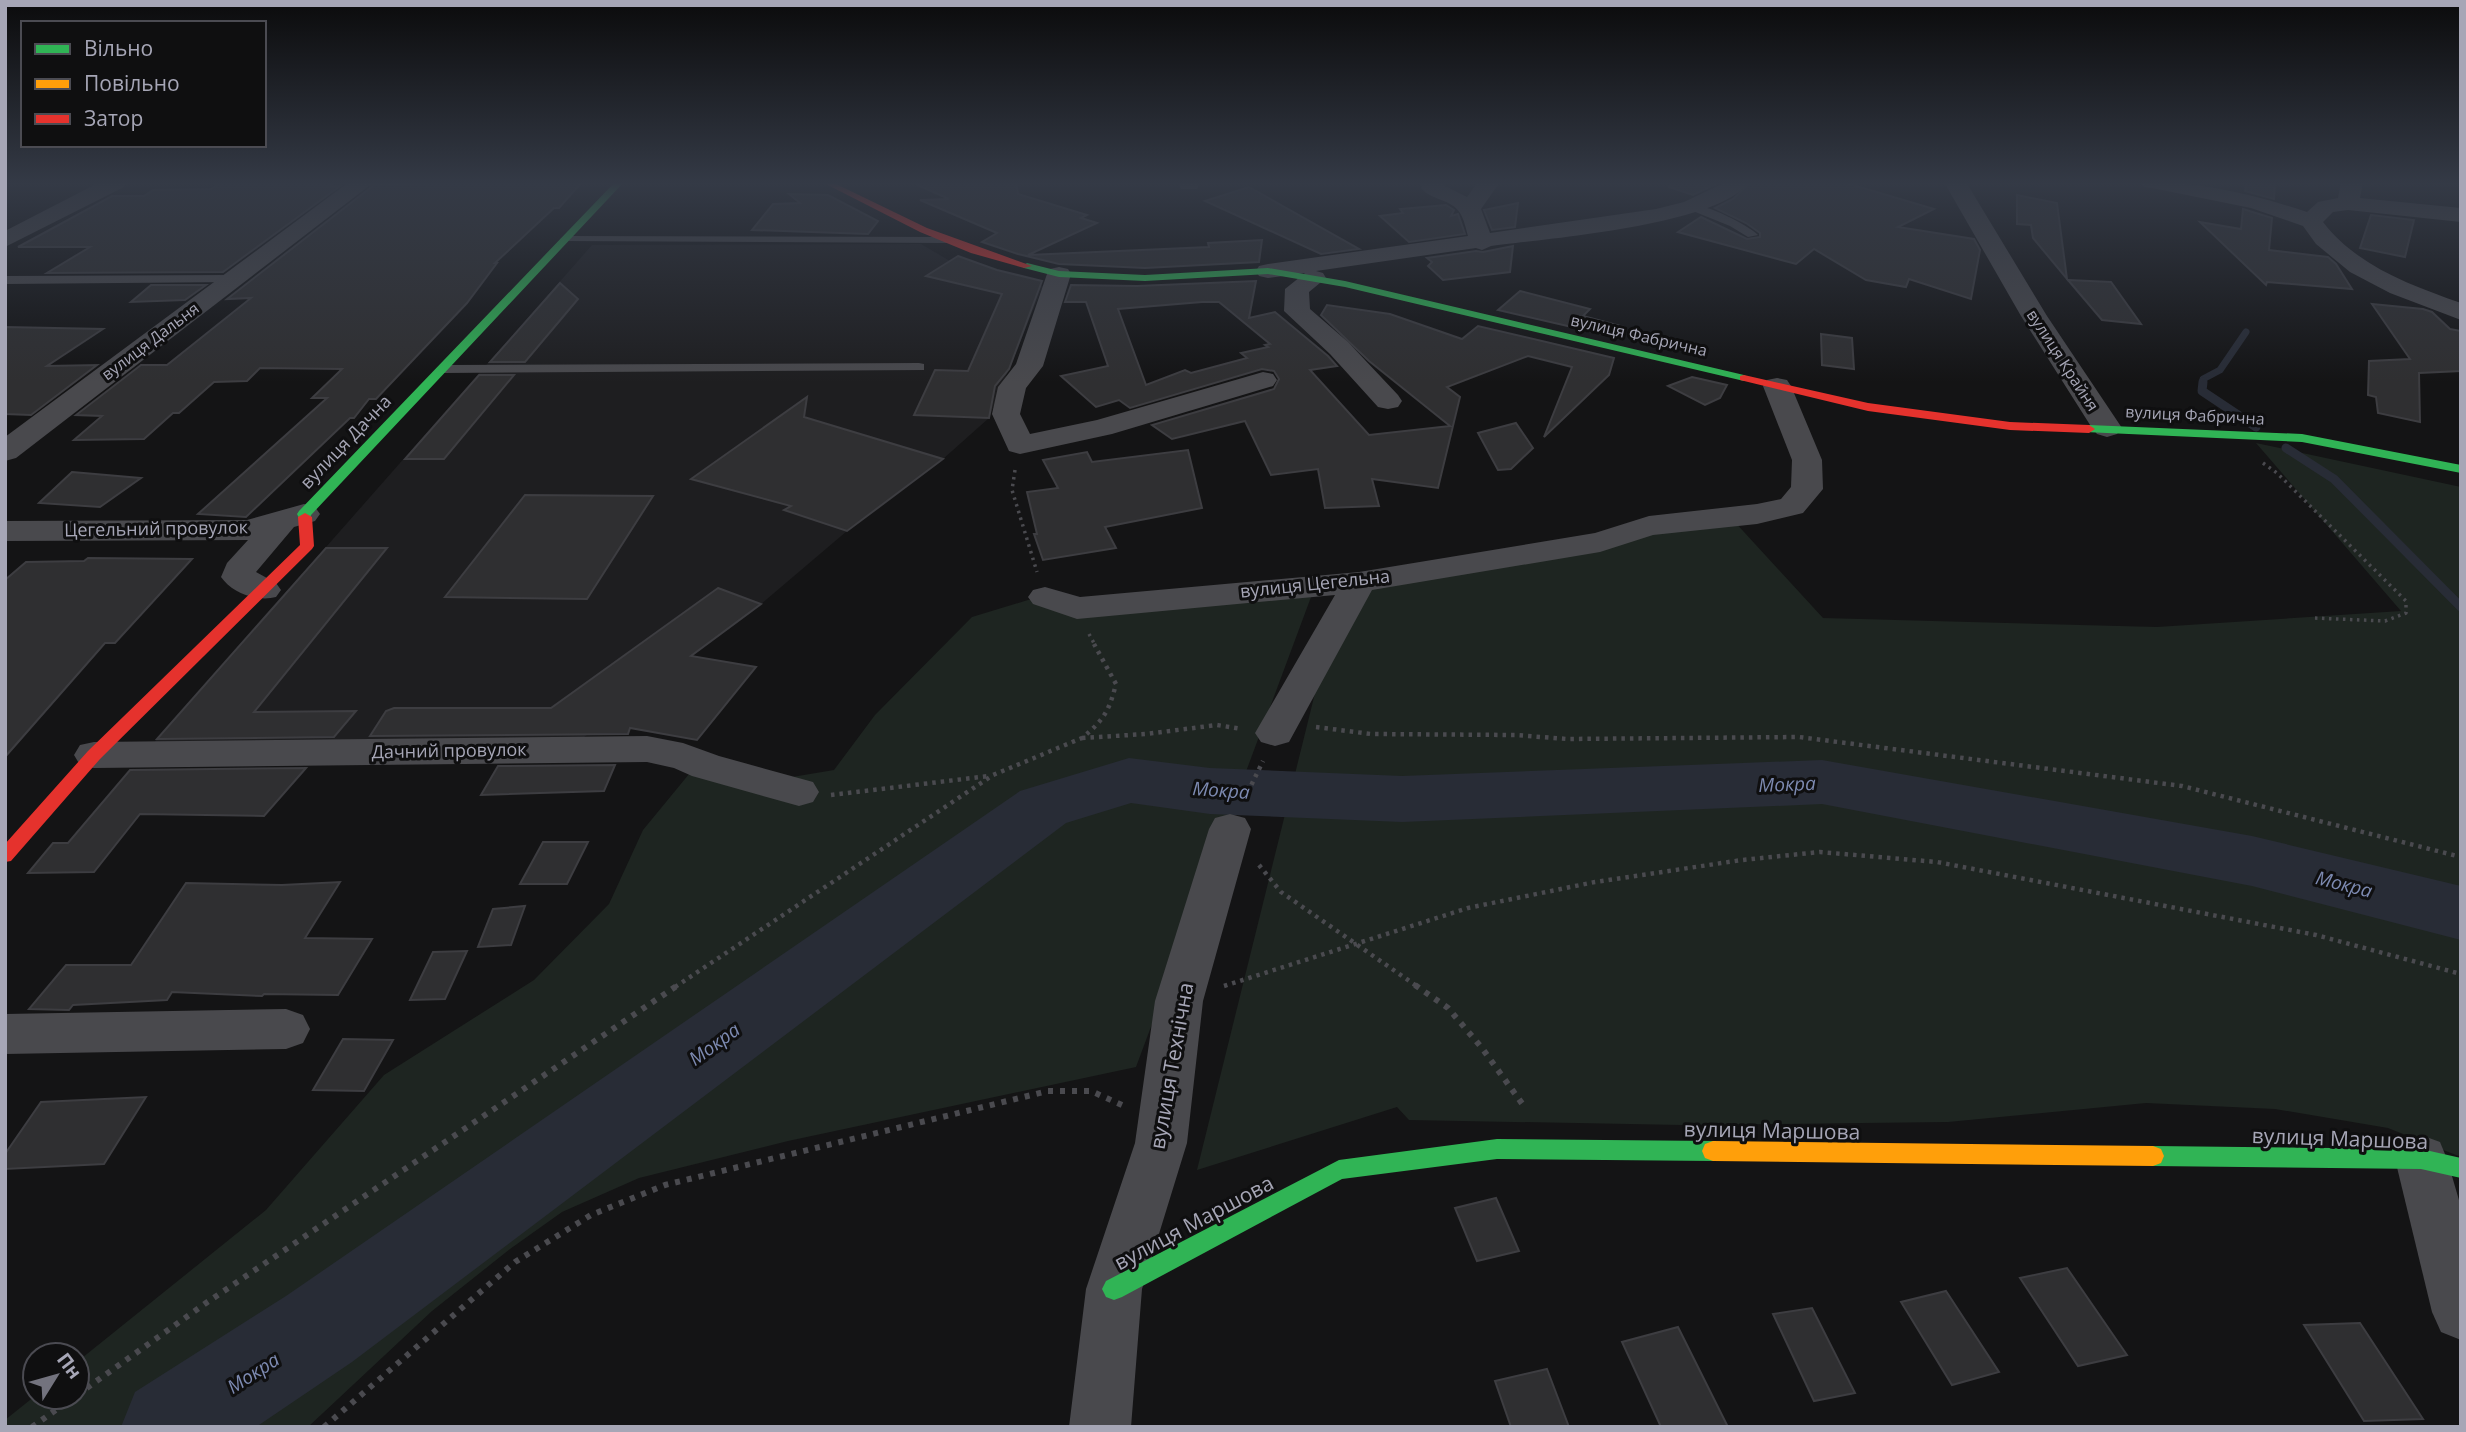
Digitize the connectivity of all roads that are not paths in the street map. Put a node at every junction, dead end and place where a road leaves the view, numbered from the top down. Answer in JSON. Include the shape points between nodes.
{"nodes":[{"id":1,"x":272,"y":249,"type":"edge"},
{"id":2,"x":557,"y":249,"type":"edge"},
{"id":3,"x":972,"y":249,"type":"edge"},
{"id":4,"x":1437,"y":249,"type":"edge"},
{"id":5,"x":1994,"y":249,"type":"edge"},
{"id":6,"x":2334,"y":249,"type":"edge"},
{"id":7,"x":1268,"y":271,"type":"junction"},
{"id":8,"x":1059,"y":274,"type":"junction"},
{"id":9,"x":1314,"y":278,"type":"junction"},
{"id":10,"x":231,"y":279,"type":"junction"},
{"id":11,"x":5,"y":280,"type":"edge"},
{"id":12,"x":2461,"y":312,"type":"edge"},
{"id":13,"x":919,"y":366,"type":"dead end"},
{"id":14,"x":443,"y":369,"type":"junction"},
{"id":15,"x":1263,"y":380,"type":"dead end"},
{"id":16,"x":1777,"y":386,"type":"junction"},
{"id":17,"x":1388,"y":401,"type":"dead end"},
{"id":18,"x":2107,"y":428,"type":"junction"},
{"id":19,"x":5,"y":452,"type":"edge"},
{"id":20,"x":2461,"y":469,"type":"edge"},
{"id":21,"x":293,"y":518,"type":"junction"},
{"id":22,"x":5,"y":531,"type":"edge"},
{"id":23,"x":1359,"y":582,"type":"junction"},
{"id":24,"x":264,"y":590,"type":"joint"},
{"id":25,"x":1045,"y":597,"type":"road end"},
{"id":26,"x":1273,"y":737,"type":"road end"},
{"id":27,"x":94,"y":755,"type":"junction"},
{"id":28,"x":799,"y":792,"type":"road end"},
{"id":29,"x":1236,"y":816,"type":"road end"},
{"id":30,"x":5,"y":856,"type":"edge"},
{"id":31,"x":286,"y":1029,"type":"dead end"},
{"id":32,"x":5,"y":1034,"type":"edge"},
{"id":33,"x":2441,"y":1163,"type":"edge"},
{"id":34,"x":1114,"y":1289,"type":"junction"},
{"id":35,"x":2461,"y":1312,"type":"edge"},
{"id":36,"x":1100,"y":1427,"type":"edge"}],
"edges":[{"from":1,"to":10,"type":"street","name":"вулиця Дальня"},
{"from":2,"to":14,"type":"street","name":"вулиця Дачна"},
{"from":3,"to":8,"type":"street","name":"вулиця Фабрична"},
{"from":4,"to":7,"type":"street"},
{"from":5,"to":18,"type":"street","name":"вулиця Крайня"},
{"from":6,"to":12,"type":"street","via":[[2411,293]]},
{"from":7,"to":8,"type":"street","name":"вулиця Фабрична","via":[[1144,278]]},
{"from":7,"to":9,"type":"street","name":"вулиця Фабрична"},
{"from":8,"to":15,"type":"street","via":[[1029,366],[1012,387],[1006,414],[1020,445],[1102,428]]},
{"from":9,"to":16,"type":"street","name":"вулиця Фабрична"},
{"from":9,"to":17,"type":"street","via":[[1297,289],[1297,311]]},
{"from":10,"to":11,"type":"lane"},
{"from":10,"to":19,"type":"street","name":"вулиця Дальня"},
{"from":13,"to":14,"type":"lane"},
{"from":14,"to":21,"type":"street","name":"вулиця Дачна"},
{"from":16,"to":18,"type":"street","name":"вулиця Фабрична","via":[[1945,419]]},
{"from":16,"to":23,"type":"street","name":"вулиця Цегельна","via":[[1807,460],[1807,489],[1792,506],[1649,526],[1600,542]]},
{"from":18,"to":20,"type":"street","name":"вулиця Фабрична","via":[[2324,441]]},
{"from":21,"to":22,"type":"street","name":"Цегельний провулок","via":[[248,530]]},
{"from":21,"to":24,"type":"street","via":[[239,570],[238,577]]},
{"from":23,"to":25,"type":"street","name":"вулиця Цегельна","via":[[1077,608]]},
{"from":23,"to":26,"type":"street"},
{"from":24,"to":27,"type":"street"},
{"from":27,"to":28,"type":"street","name":"Дачний провулок","via":[[647,749],[683,755]]},
{"from":27,"to":30,"type":"street"},
{"from":29,"to":34,"type":"street","name":"вулиця Технічна","via":[[1179,1001],[1161,1143]]},
{"from":31,"to":32,"type":"street"},
{"from":33,"to":34,"type":"street","name":"вулиця Маршова","via":[[1497,1149],[1339,1170]]},
{"from":33,"to":35,"type":"street"},
{"from":34,"to":36,"type":"street","name":"вулиця Технічна"}]}
